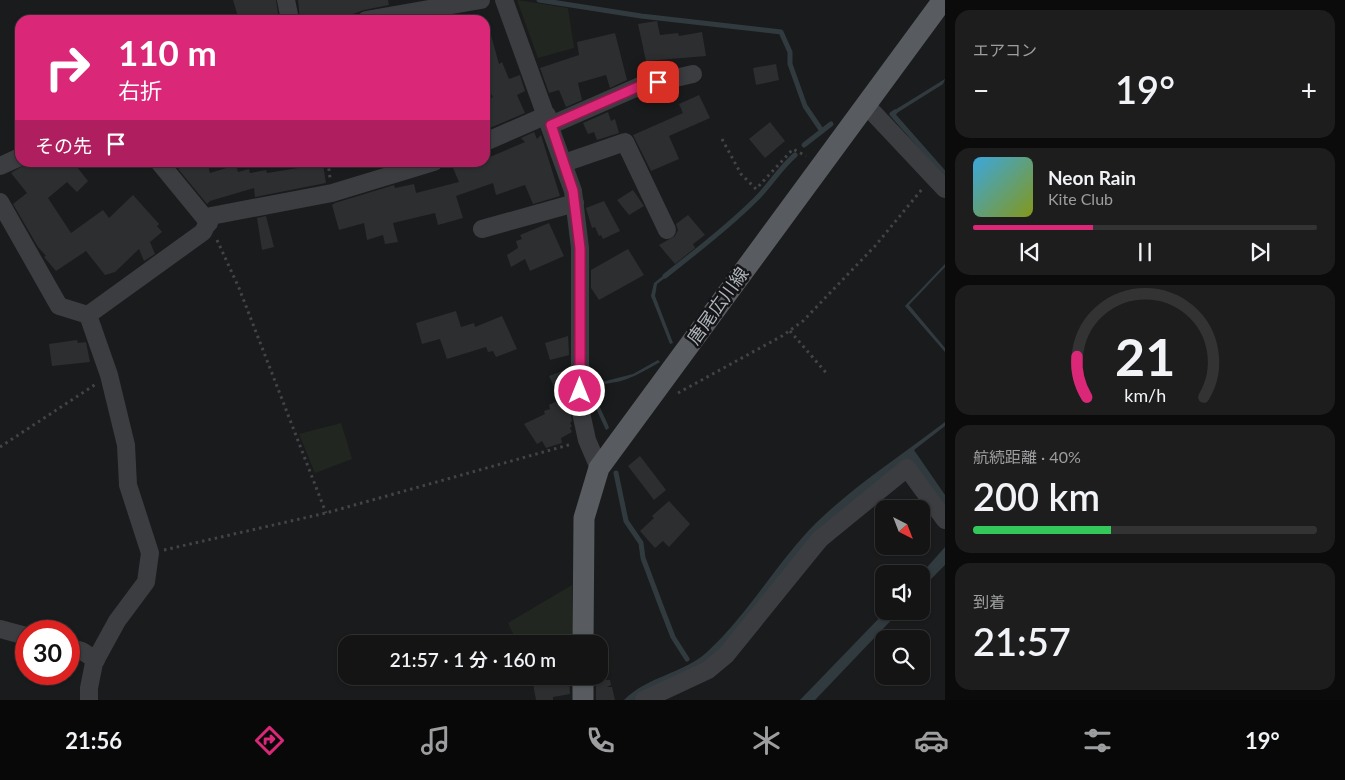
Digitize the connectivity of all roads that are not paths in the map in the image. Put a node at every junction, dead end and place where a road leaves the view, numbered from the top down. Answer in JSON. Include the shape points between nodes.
{"nodes":[{"id":1,"x":286,"y":0,"type":"edge"},
{"id":2,"x":481,"y":0,"type":"edge"},
{"id":3,"x":504,"y":0,"type":"edge"},
{"id":4,"x":943,"y":0,"type":"edge"},
{"id":5,"x":289,"y":15,"type":"edge"},
{"id":6,"x":395,"y":15,"type":"edge"},
{"id":7,"x":693,"y":74,"type":"dead end"},
{"id":8,"x":866,"y":105,"type":"junction"},
{"id":9,"x":549,"y":120,"type":"junction"},
{"id":10,"x":490,"y":140,"type":"edge"},
{"id":11,"x":15,"y":159,"type":"edge"},
{"id":12,"x":564,"y":163,"type":"junction"},
{"id":13,"x":0,"y":166,"type":"edge"},
{"id":14,"x":162,"y":167,"type":"edge"},
{"id":15,"x":418,"y":167,"type":"edge"},
{"id":16,"x":939,"y":182,"type":"edge"},
{"id":17,"x":0,"y":202,"type":"edge"},
{"id":18,"x":575,"y":203,"type":"junction"},
{"id":19,"x":209,"y":223,"type":"junction"},
{"id":20,"x":482,"y":229,"type":"dead end"},
{"id":21,"x":667,"y":230,"type":"dead end"},
{"id":22,"x":88,"y":315,"type":"junction"},
{"id":23,"x":599,"y":468,"type":"junction"},
{"id":24,"x":945,"y":520,"type":"edge"},
{"id":25,"x":2,"y":633,"type":"edge"},
{"id":26,"x":15,"y":635,"type":"edge"},
{"id":27,"x":583,"y":635,"type":"edge"},
{"id":28,"x":80,"y":650,"type":"edge"},
{"id":29,"x":96,"y":660,"type":"junction"},
{"id":30,"x":583,"y":685,"type":"edge"},
{"id":31,"x":89,"y":700,"type":"edge"},
{"id":32,"x":583,"y":700,"type":"edge"},
{"id":33,"x":644,"y":700,"type":"edge"}],
"edges":[{"from":1,"to":5,"type":"street"},
{"from":2,"to":6,"type":"street"},
{"from":3,"to":9,"type":"street"},
{"from":4,"to":8,"type":"main road","name":"唐尾広川線"},
{"from":7,"to":9,"type":"street","via":[[640,86]]},
{"from":8,"to":16,"type":"street"},
{"from":8,"to":23,"type":"main road","name":"唐尾広川線"},
{"from":9,"to":10,"type":"street"},
{"from":9,"to":12,"type":"street"},
{"from":11,"to":13,"type":"street"},
{"from":12,"to":18,"type":"street"},
{"from":12,"to":21,"type":"street","via":[[625,142]]},
{"from":14,"to":19,"type":"street"},
{"from":15,"to":19,"type":"street","via":[[332,193],[211,216]]},
{"from":17,"to":22,"type":"street","via":[[59,306]]},
{"from":18,"to":20,"type":"street"},
{"from":18,"to":23,"type":"street","via":[[580,248],[580,408],[587,440]]},
{"from":19,"to":22,"type":"street","via":[[203,232]]},
{"from":22,"to":29,"type":"street","via":[[108,375],[126,445],[128,485],[150,553],[146,582],[117,621]]},
{"from":23,"to":27,"type":"main road","name":"唐尾広川線","via":[[584,518]]},
{"from":24,"to":33,"type":"street","via":[[907,468],[820,539],[726,654],[708,670]]},
{"from":25,"to":26,"type":"street"},
{"from":28,"to":29,"type":"street"},
{"from":29,"to":31,"type":"street"},
{"from":30,"to":32,"type":"main road"}]}
